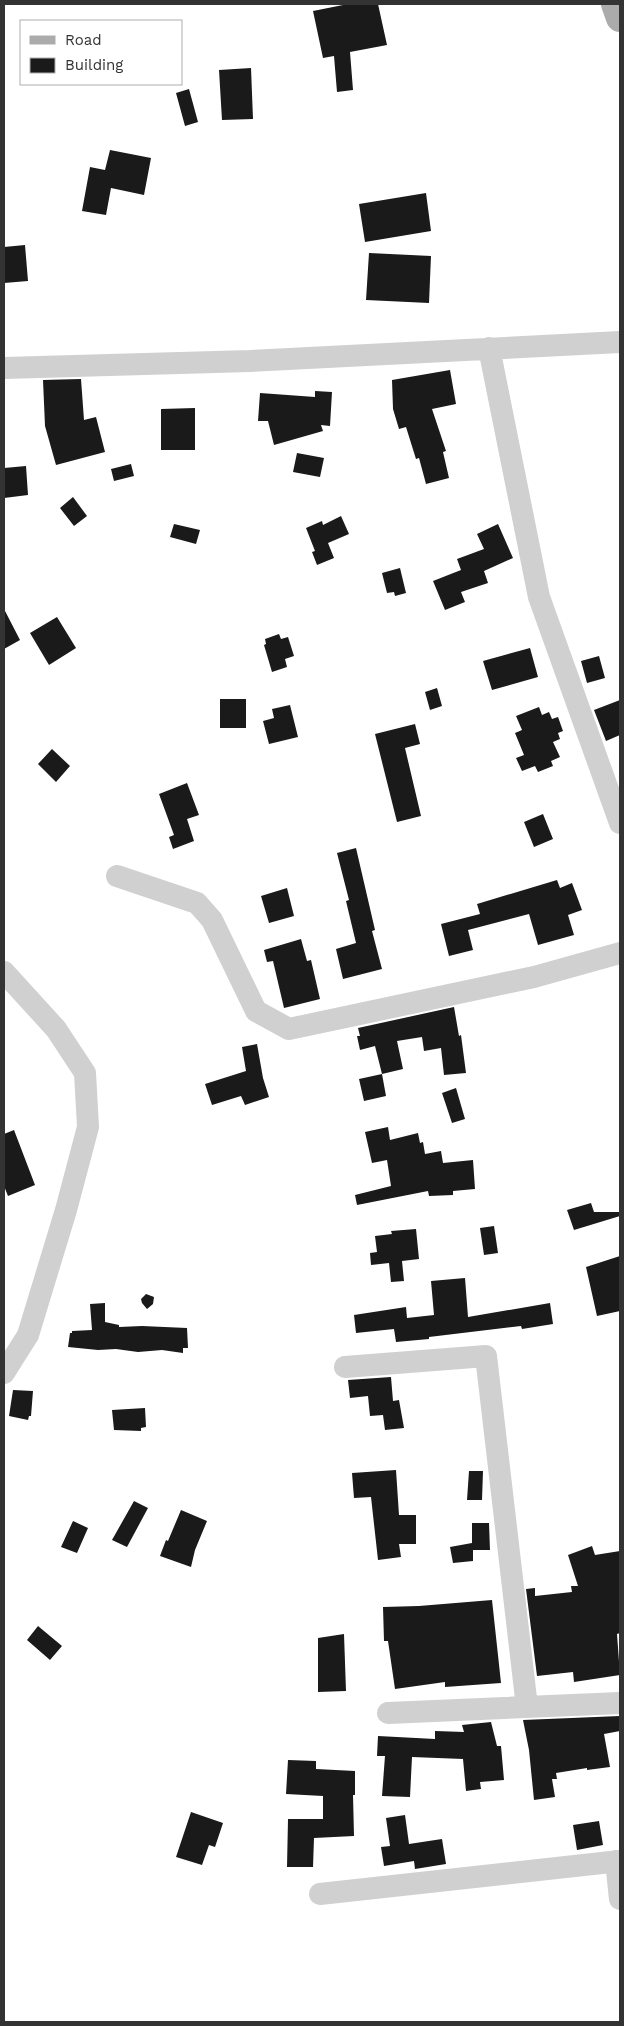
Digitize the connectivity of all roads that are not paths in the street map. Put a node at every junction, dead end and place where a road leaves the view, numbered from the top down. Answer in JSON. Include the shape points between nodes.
{"nodes":[{"id":1,"x":615,"y":4,"type":"edge"},
{"id":2,"x":620,"y":18,"type":"edge"},
{"id":3,"x":620,"y":342,"type":"edge"},
{"id":4,"x":489,"y":348,"type":"junction"},
{"id":5,"x":4,"y":368,"type":"edge"},
{"id":6,"x":620,"y":822,"type":"edge"},
{"id":7,"x":117,"y":876,"type":"dead end"},
{"id":8,"x":620,"y":953,"type":"edge"},
{"id":9,"x":4,"y":972,"type":"edge"},
{"id":10,"x":345,"y":1367,"type":"dead end"},
{"id":11,"x":4,"y":1373,"type":"edge"},
{"id":12,"x":620,"y":1704,"type":"edge"},
{"id":13,"x":527,"y":1707,"type":"junction"},
{"id":14,"x":388,"y":1713,"type":"dead end"},
{"id":15,"x":618,"y":1861,"type":"edge"},
{"id":16,"x":320,"y":1894,"type":"dead end"},
{"id":17,"x":620,"y":1899,"type":"edge"}],
"edges":[{"from":1,"to":2,"type":"main road"},
{"from":3,"to":4,"type":"street"},
{"from":4,"to":5,"type":"street","via":[[250,361]]},
{"from":4,"to":6,"type":"street","via":[[539,597]]},
{"from":7,"to":8,"type":"street","via":[[197,903],[212,920],[256,1011],[289,1028],[534,977]]},
{"from":9,"to":11,"type":"street","via":[[56,1029],[85,1073],[88,1127],[28,1334]]},
{"from":10,"to":13,"type":"street","via":[[486,1356]]},
{"from":12,"to":13,"type":"street"},
{"from":13,"to":14,"type":"street"},
{"from":15,"to":16,"type":"street"},
{"from":15,"to":17,"type":"street"}]}
